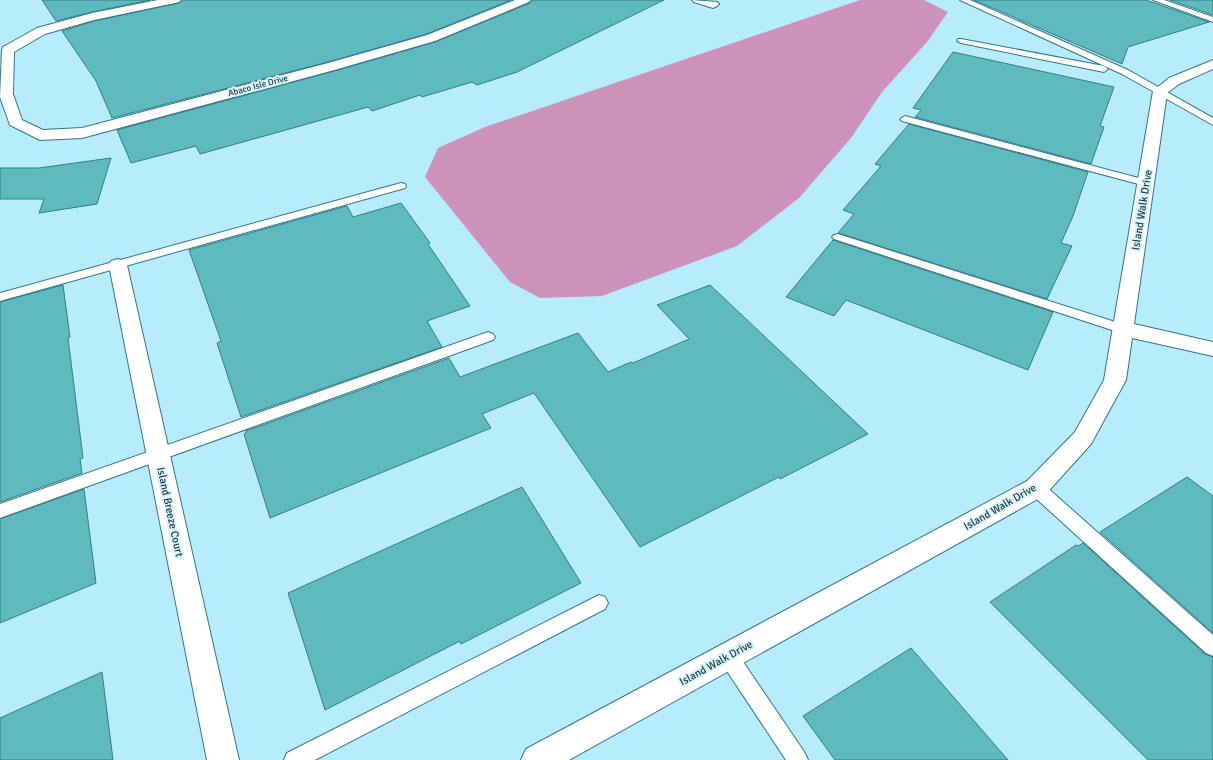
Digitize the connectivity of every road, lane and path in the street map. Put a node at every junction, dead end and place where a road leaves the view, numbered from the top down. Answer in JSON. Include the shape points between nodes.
{"nodes":[{"id":1,"x":175,"y":0,"type":"edge"},
{"id":2,"x":525,"y":0,"type":"edge"},
{"id":3,"x":698,"y":0,"type":"edge"},
{"id":4,"x":964,"y":0,"type":"edge"},
{"id":5,"x":1157,"y":0,"type":"edge"},
{"id":6,"x":713,"y":4,"type":"dead end"},
{"id":7,"x":1213,"y":20,"type":"edge"},
{"id":8,"x":961,"y":41,"type":"dead end"},
{"id":9,"x":1213,"y":64,"type":"edge"},
{"id":10,"x":1160,"y":91,"type":"junction"},
{"id":11,"x":3,"y":94,"type":"edge"},
{"id":12,"x":905,"y":120,"type":"dead end"},
{"id":13,"x":1213,"y":122,"type":"edge"},
{"id":14,"x":1146,"y":183,"type":"junction"},
{"id":15,"x":401,"y":186,"type":"dead end"},
{"id":16,"x":838,"y":236,"type":"dead end"},
{"id":17,"x":118,"y":265,"type":"junction"},
{"id":18,"x":0,"y":297,"type":"edge"},
{"id":19,"x":1123,"y":329,"type":"junction"},
{"id":20,"x":488,"y":337,"type":"dead end"},
{"id":21,"x":1213,"y":349,"type":"edge"},
{"id":22,"x":158,"y":455,"type":"junction"},
{"id":23,"x":1036,"y":488,"type":"junction"},
{"id":24,"x":0,"y":511,"type":"edge"},
{"id":25,"x":599,"y":603,"type":"dead end"},
{"id":26,"x":1213,"y":647,"type":"edge"},
{"id":27,"x":728,"y":656,"type":"junction"},
{"id":28,"x":223,"y":760,"type":"edge"},
{"id":29,"x":294,"y":760,"type":"edge"},
{"id":30,"x":537,"y":760,"type":"edge"},
{"id":31,"x":798,"y":760,"type":"edge"}],
"edges":[{"from":1,"to":11,"type":"street","name":"Abaco Isle Drive","via":[[92,17],[41,31],[8,50]]},
{"from":2,"to":11,"type":"street","name":"Abaco Isle Drive","via":[[431,38],[82,133],[40,135],[15,122]]},
{"from":3,"to":6,"type":"street"},
{"from":4,"to":10,"type":"lane","via":[[1125,72]]},
{"from":5,"to":7,"type":"lane"},
{"from":8,"to":10,"type":"lane","via":[[1104,69]]},
{"from":9,"to":10,"type":"street","via":[[1174,81]]},
{"from":10,"to":13,"type":"lane"},
{"from":10,"to":14,"type":"street","name":"Island Walk Drive"},
{"from":12,"to":14,"type":"lane"},
{"from":14,"to":19,"type":"street","name":"Island Walk Drive"},
{"from":15,"to":17,"type":"lane"},
{"from":16,"to":19,"type":"lane"},
{"from":17,"to":18,"type":"lane"},
{"from":17,"to":22,"type":"street","name":"Island Breeze Court"},
{"from":19,"to":21,"type":"street"},
{"from":19,"to":23,"type":"street","name":"Island Walk Drive","via":[[1115,380],[1083,438]]},
{"from":20,"to":22,"type":"lane"},
{"from":22,"to":24,"type":"lane"},
{"from":22,"to":28,"type":"street","name":"Island Breeze Court"},
{"from":23,"to":26,"type":"lane"},
{"from":23,"to":27,"type":"street","name":"Island Walk Drive"},
{"from":25,"to":29,"type":"lane"},
{"from":27,"to":30,"type":"street","name":"Island Walk Drive"},
{"from":27,"to":31,"type":"lane"}]}
